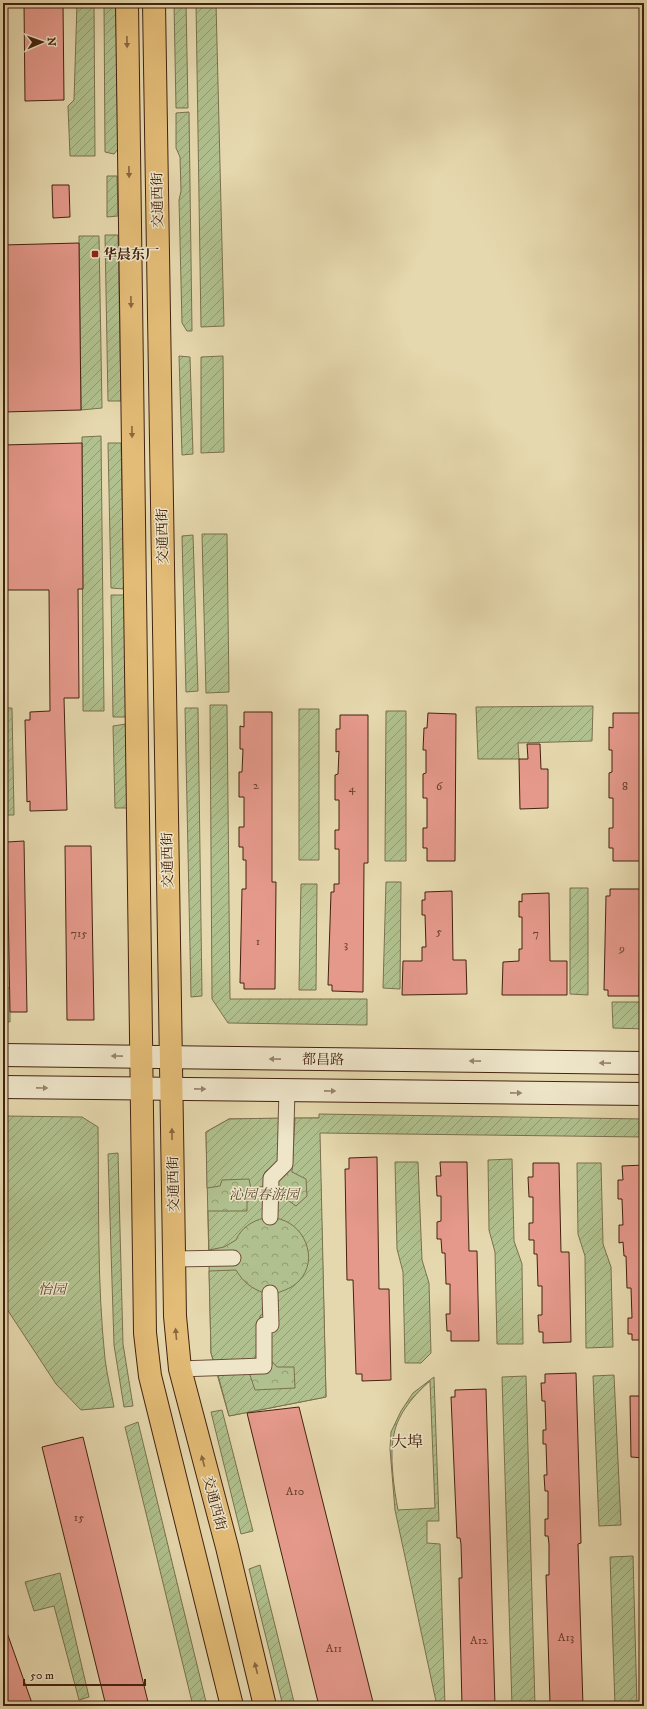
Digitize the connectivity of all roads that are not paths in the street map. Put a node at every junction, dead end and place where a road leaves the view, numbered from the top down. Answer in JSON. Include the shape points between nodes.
{"nodes":[{"id":1,"x":127,"y":3,"type":"edge"},
{"id":2,"x":154,"y":3,"type":"edge"},
{"id":3,"x":3,"y":1055,"type":"edge"},
{"id":4,"x":141,"y":1057,"type":"junction"},
{"id":5,"x":170,"y":1057,"type":"junction"},
{"id":6,"x":644,"y":1063,"type":"edge"},
{"id":7,"x":3,"y":1087,"type":"edge"},
{"id":8,"x":142,"y":1089,"type":"junction"},
{"id":9,"x":172,"y":1089,"type":"junction"},
{"id":10,"x":287,"y":1090,"type":"junction"},
{"id":11,"x":644,"y":1094,"type":"edge"},
{"id":12,"x":270,"y":1217,"type":"dead end"},
{"id":13,"x":233,"y":1258,"type":"dead end"},
{"id":14,"x":174,"y":1259,"type":"junction"},
{"id":15,"x":270,"y":1293,"type":"dead end"},
{"id":16,"x":180,"y":1369,"type":"junction"},
{"id":17,"x":232,"y":1706,"type":"edge"},
{"id":18,"x":265,"y":1706,"type":"edge"}],
"edges":[{"from":1,"to":4,"type":"main road","name":"交通西街","one_way":true},
{"from":2,"to":5,"type":"main road","name":"交通西街"},
{"from":4,"to":3,"type":"main road","name":"都昌路","one_way":true},
{"from":4,"to":5,"type":"main road","name":"都昌路"},
{"from":4,"to":8,"type":"main road","name":"交通西街"},
{"from":6,"to":5,"type":"main road","name":"都昌路","one_way":true},
{"from":5,"to":9,"type":"main road","name":"交通西街"},
{"from":7,"to":8,"type":"main road","one_way":true},
{"from":8,"to":9,"type":"main road"},
{"from":8,"to":17,"type":"main road","name":"交通西街","via":[[146,1333],[150,1376]]},
{"from":9,"to":10,"type":"main road","one_way":true},
{"from":14,"to":9,"type":"main road","name":"交通西街","one_way":true},
{"from":10,"to":11,"type":"main road","one_way":true},
{"from":10,"to":12,"type":"street","via":[[285,1164],[271,1178]]},
{"from":13,"to":14,"type":"street"},
{"from":16,"to":14,"type":"main road","name":"交通西街","one_way":true,"via":[[175,1316]]},
{"from":15,"to":16,"type":"street","via":[[271,1325],[264,1325],[264,1366]]},
{"from":18,"to":16,"type":"main road","name":"交通西街","one_way":true,"via":[[227,1547]]}]}
